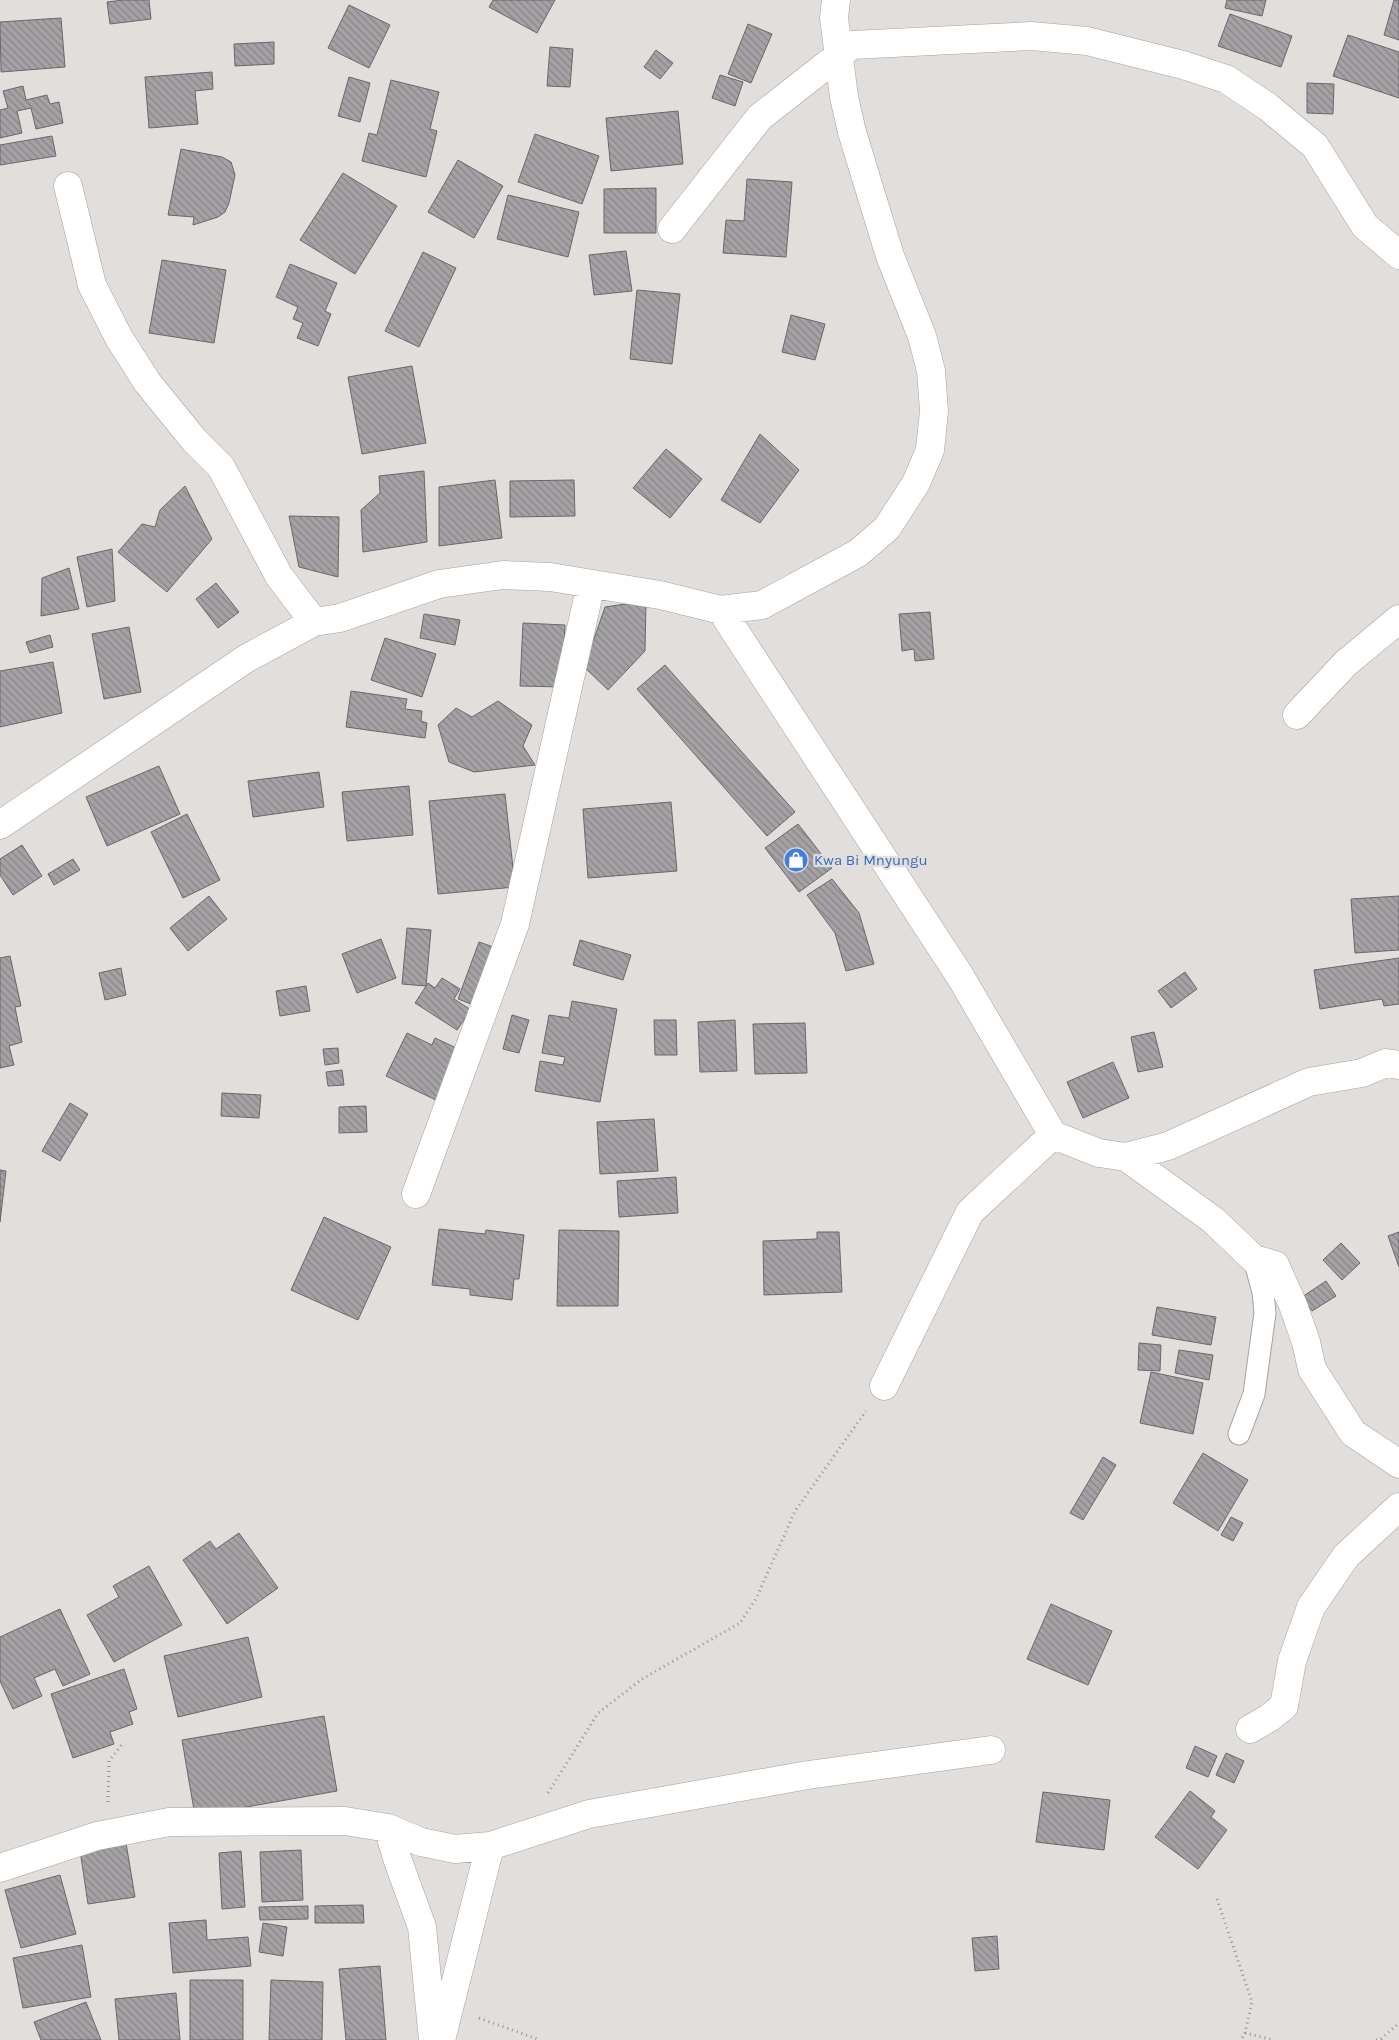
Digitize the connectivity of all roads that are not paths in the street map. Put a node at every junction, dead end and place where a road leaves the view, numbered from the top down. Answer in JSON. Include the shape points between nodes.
{"nodes":[{"id":1,"x":836,"y":0,"type":"edge"},
{"id":2,"x":839,"y":56,"type":"junction"},
{"id":3,"x":68,"y":186,"type":"dead end"},
{"id":4,"x":672,"y":228,"type":"dead end"},
{"id":5,"x":1399,"y":255,"type":"edge"},
{"id":6,"x":590,"y":584,"type":"junction"},
{"id":7,"x":722,"y":610,"type":"junction"},
{"id":8,"x":1399,"y":619,"type":"edge"},
{"id":9,"x":314,"y":622,"type":"junction"},
{"id":10,"x":1297,"y":715,"type":"dead end"},
{"id":11,"x":0,"y":825,"type":"edge"},
{"id":12,"x":1399,"y":1065,"type":"edge"},
{"id":13,"x":1053,"y":1135,"type":"junction"},
{"id":14,"x":1126,"y":1157,"type":"junction"},
{"id":15,"x":416,"y":1194,"type":"dead end"},
{"id":16,"x":1254,"y":1259,"type":"junction"},
{"id":17,"x":884,"y":1386,"type":"road end"},
{"id":18,"x":1239,"y":1434,"type":"dead end"},
{"id":19,"x":1399,"y":1464,"type":"edge"},
{"id":20,"x":1399,"y":1507,"type":"edge"},
{"id":21,"x":1250,"y":1728,"type":"dead end"},
{"id":22,"x":991,"y":1750,"type":"dead end"},
{"id":23,"x":388,"y":1828,"type":"junction"},
{"id":24,"x":490,"y":1846,"type":"junction"},
{"id":25,"x":0,"y":1868,"type":"edge"},
{"id":26,"x":433,"y":2040,"type":"edge"},
{"id":27,"x":441,"y":2040,"type":"edge"}],
"edges":[{"from":1,"to":2,"type":"street","via":[[834,18]]},
{"from":2,"to":4,"type":"street","via":[[760,117]]},
{"from":2,"to":5,"type":"street","via":[[852,45],[1031,36],[1087,41],[1226,79],[1268,107],[1315,146],[1365,226]]},
{"from":2,"to":7,"type":"street","via":[[852,132],[890,256],[922,336],[931,371],[934,411],[930,450],[916,482],[887,528],[858,553],[762,606]]},
{"from":3,"to":9,"type":"street","via":[[92,285],[119,338],[147,382],[194,440],[221,467],[279,576]]},
{"from":6,"to":7,"type":"street","via":[[660,595]]},
{"from":6,"to":9,"type":"street","via":[[550,577],[503,575],[439,584],[340,618]]},
{"from":6,"to":15,"type":"street","via":[[515,924]]},
{"from":7,"to":13,"type":"street","via":[[960,976]]},
{"from":8,"to":10,"type":"street","via":[[1346,663]]},
{"from":9,"to":11,"type":"street","via":[[247,658]]},
{"from":12,"to":14,"type":"street","via":[[1386,1063],[1362,1073],[1309,1082],[1168,1146]]},
{"from":13,"to":14,"type":"street","via":[[1099,1153]]},
{"from":13,"to":17,"type":"street","via":[[970,1212]]},
{"from":14,"to":16,"type":"street","via":[[1213,1220]]},
{"from":16,"to":18,"type":"lane","via":[[1263,1292],[1264,1313],[1254,1394]]},
{"from":16,"to":19,"type":"street","via":[[1275,1265],[1293,1305],[1312,1369],[1353,1434]]},
{"from":20,"to":21,"type":"street","via":[[1346,1556],[1311,1607],[1292,1661],[1284,1706]]},
{"from":22,"to":24,"type":"street","via":[[808,1775],[589,1814]]},
{"from":23,"to":24,"type":"street","via":[[421,1842],[455,1849]]},
{"from":23,"to":25,"type":"street","via":[[345,1821],[168,1822],[114,1832]]},
{"from":23,"to":26,"type":"street","via":[[422,1927]]},
{"from":24,"to":27,"type":"street"}]}
